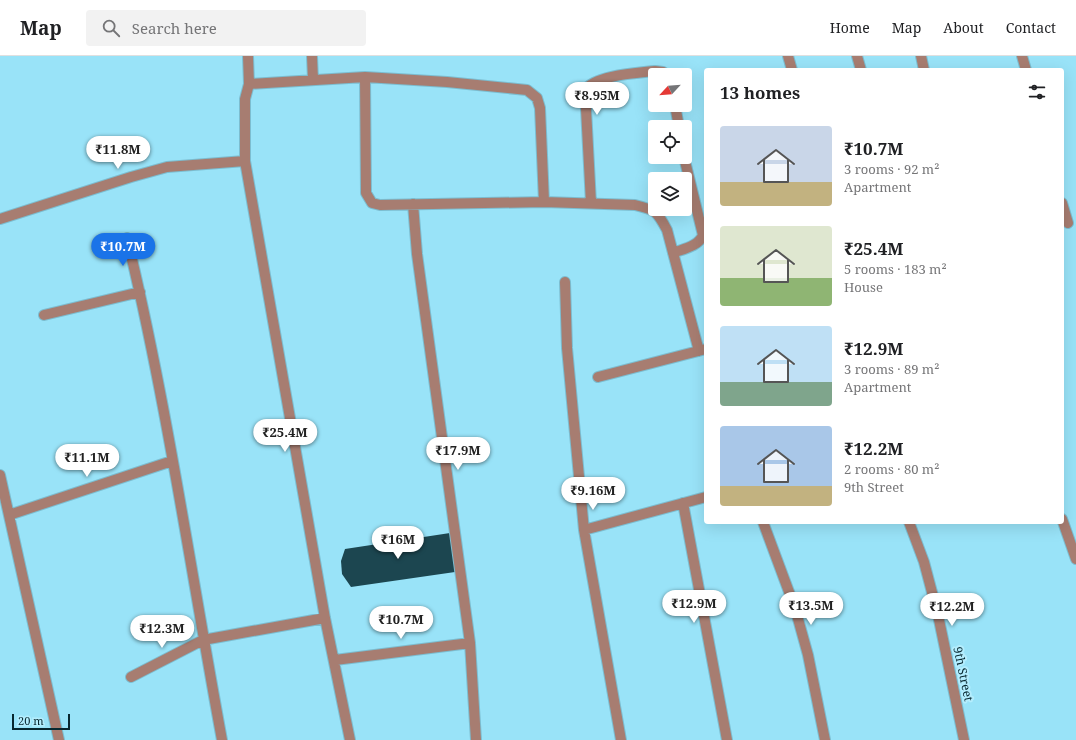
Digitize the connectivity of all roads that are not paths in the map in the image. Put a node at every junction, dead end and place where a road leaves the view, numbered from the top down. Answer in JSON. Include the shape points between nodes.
{"nodes":[{"id":1,"x":248,"y":56,"type":"edge"},
{"id":2,"x":312,"y":56,"type":"edge"},
{"id":3,"x":788,"y":56,"type":"edge"},
{"id":4,"x":857,"y":56,"type":"edge"},
{"id":5,"x":921,"y":56,"type":"edge"},
{"id":6,"x":1022,"y":56,"type":"edge"},
{"id":7,"x":791,"y":68,"type":"edge"},
{"id":8,"x":860,"y":68,"type":"edge"},
{"id":9,"x":924,"y":68,"type":"edge"},
{"id":10,"x":1025,"y":68,"type":"edge"},
{"id":11,"x":648,"y":72,"type":"edge"},
{"id":12,"x":365,"y":77,"type":"junction"},
{"id":13,"x":313,"y":80,"type":"junction"},
{"id":14,"x":249,"y":84,"type":"junction"},
{"id":15,"x":244,"y":161,"type":"junction"},
{"id":16,"x":686,"y":164,"type":"edge"},
{"id":17,"x":544,"y":202,"type":"junction"},
{"id":18,"x":591,"y":203,"type":"junction"},
{"id":19,"x":413,"y":204,"type":"junction"},
{"id":20,"x":1064,"y":209,"type":"edge"},
{"id":21,"x":0,"y":219,"type":"edge"},
{"id":22,"x":1068,"y":222,"type":"edge"},
{"id":23,"x":127,"y":238,"type":"dead end"},
{"id":24,"x":673,"y":253,"type":"junction"},
{"id":25,"x":565,"y":282,"type":"dead end"},
{"id":26,"x":140,"y":292,"type":"junction"},
{"id":27,"x":44,"y":315,"type":"dead end"},
{"id":28,"x":702,"y":350,"type":"edge"},
{"id":29,"x":598,"y":377,"type":"dead end"},
{"id":30,"x":172,"y":461,"type":"junction"},
{"id":31,"x":0,"y":475,"type":"edge"},
{"id":32,"x":704,"y":498,"type":"edge"},
{"id":33,"x":684,"y":504,"type":"junction"},
{"id":34,"x":9,"y":515,"type":"junction"},
{"id":35,"x":764,"y":524,"type":"edge"},
{"id":36,"x":910,"y":524,"type":"edge"},
{"id":37,"x":1064,"y":524,"type":"edge"},
{"id":38,"x":584,"y":530,"type":"junction"},
{"id":39,"x":1076,"y":559,"type":"edge"},
{"id":40,"x":326,"y":618,"type":"junction"},
{"id":41,"x":203,"y":640,"type":"junction"},
{"id":42,"x":470,"y":643,"type":"junction"},
{"id":43,"x":335,"y":660,"type":"junction"},
{"id":44,"x":131,"y":677,"type":"dead end"},
{"id":45,"x":59,"y":740,"type":"edge"},
{"id":46,"x":222,"y":740,"type":"edge"},
{"id":47,"x":350,"y":740,"type":"edge"},
{"id":48,"x":476,"y":740,"type":"edge"},
{"id":49,"x":621,"y":740,"type":"edge"},
{"id":50,"x":727,"y":740,"type":"edge"},
{"id":51,"x":825,"y":740,"type":"edge"},
{"id":52,"x":964,"y":740,"type":"edge"}],
"edges":[{"from":1,"to":14,"type":"street"},
{"from":2,"to":13,"type":"street"},
{"from":3,"to":7,"type":"street"},
{"from":4,"to":8,"type":"street"},
{"from":5,"to":9,"type":"street"},
{"from":6,"to":10,"type":"street"},
{"from":11,"to":18,"type":"street","via":[[602,79],[585,90]]},
{"from":12,"to":13,"type":"street"},
{"from":12,"to":17,"type":"street","via":[[527,90],[537,98],[540,108]]},
{"from":12,"to":19,"type":"street","via":[[366,193],[372,203],[380,205]]},
{"from":13,"to":14,"type":"street"},
{"from":14,"to":15,"type":"street","via":[[245,98]]},
{"from":15,"to":21,"type":"street","via":[[167,167]]},
{"from":15,"to":40,"type":"street"},
{"from":16,"to":24,"type":"street","via":[[703,235],[696,244]]},
{"from":17,"to":18,"type":"street"},
{"from":17,"to":19,"type":"street"},
{"from":18,"to":24,"type":"street","via":[[635,205],[659,214],[667,230]]},
{"from":19,"to":42,"type":"street","via":[[417,254]]},
{"from":20,"to":22,"type":"street"},
{"from":23,"to":26,"type":"street"},
{"from":24,"to":28,"type":"street"},
{"from":25,"to":38,"type":"street","via":[[567,348]]},
{"from":26,"to":27,"type":"street"},
{"from":26,"to":30,"type":"street"},
{"from":28,"to":29,"type":"street"},
{"from":30,"to":34,"type":"street"},
{"from":30,"to":41,"type":"street"},
{"from":31,"to":34,"type":"street"},
{"from":32,"to":33,"type":"street"},
{"from":33,"to":38,"type":"street"},
{"from":33,"to":50,"type":"street"},
{"from":34,"to":45,"type":"street"},
{"from":35,"to":51,"type":"street","via":[[795,608],[808,655]]},
{"from":36,"to":52,"type":"street","name":"9th Street","via":[[924,562],[938,615]]},
{"from":37,"to":39,"type":"street"},
{"from":38,"to":49,"type":"street"},
{"from":40,"to":41,"type":"street"},
{"from":40,"to":43,"type":"street"},
{"from":41,"to":44,"type":"street"},
{"from":41,"to":46,"type":"street"},
{"from":42,"to":43,"type":"street"},
{"from":42,"to":48,"type":"street"},
{"from":43,"to":47,"type":"street"}]}
